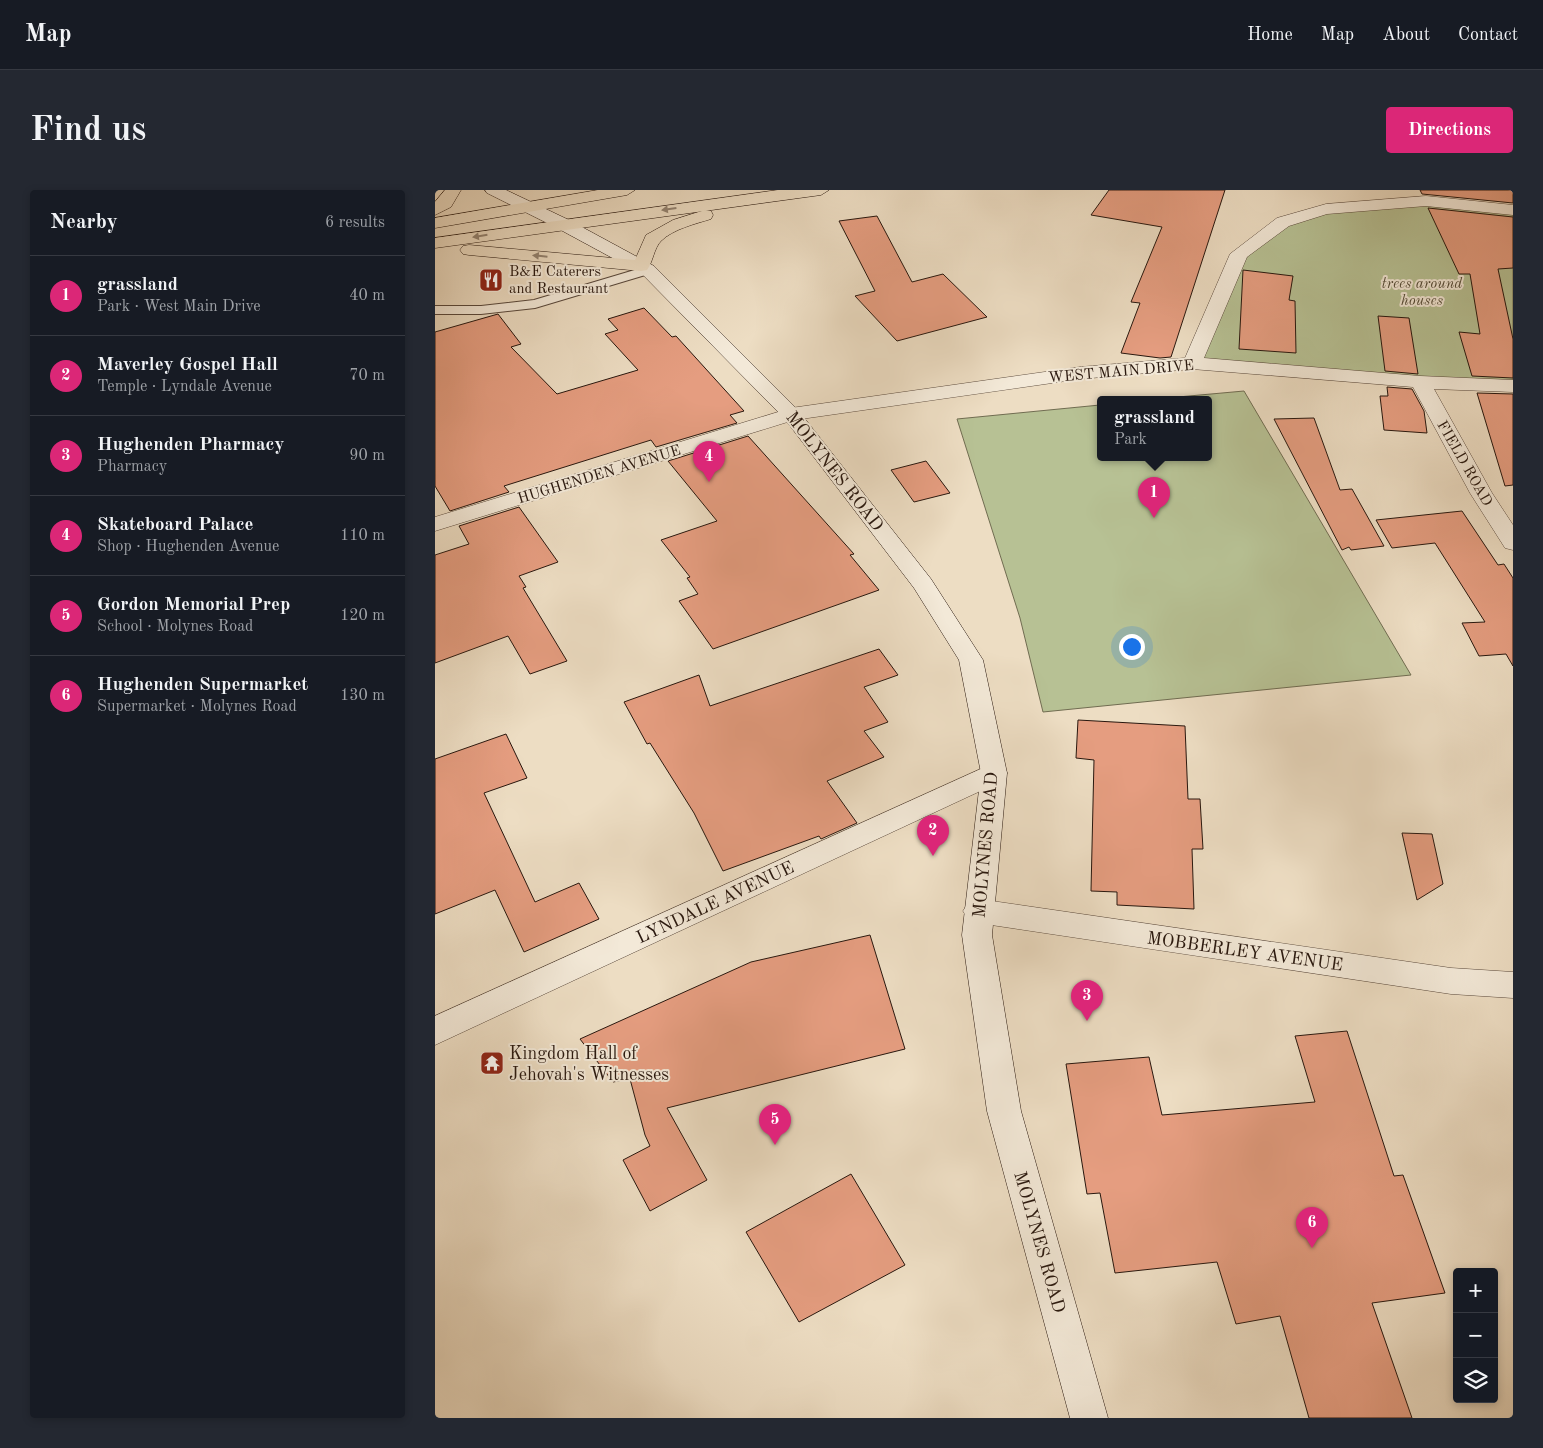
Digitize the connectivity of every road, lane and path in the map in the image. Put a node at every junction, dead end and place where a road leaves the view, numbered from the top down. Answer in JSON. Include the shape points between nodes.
{"nodes":[{"id":1,"x":453,"y":190,"type":"edge"},
{"id":2,"x":493,"y":190,"type":"edge"},
{"id":3,"x":509,"y":190,"type":"edge"},
{"id":4,"x":627,"y":190,"type":"edge"},
{"id":5,"x":821,"y":190,"type":"edge"},
{"id":6,"x":752,"y":198,"type":"junction"},
{"id":7,"x":531,"y":208,"type":"junction"},
{"id":8,"x":435,"y":210,"type":"edge"},
{"id":9,"x":1513,"y":210,"type":"edge"},
{"id":10,"x":435,"y":223,"type":"edge"},
{"id":11,"x":563,"y":224,"type":"junction"},
{"id":12,"x":435,"y":243,"type":"edge"},
{"id":13,"x":435,"y":249,"type":"edge"},
{"id":14,"x":644,"y":268,"type":"junction"},
{"id":15,"x":435,"y":310,"type":"edge"},
{"id":16,"x":1192,"y":363,"type":"junction"},
{"id":17,"x":1420,"y":382,"type":"junction"},
{"id":18,"x":1513,"y":386,"type":"edge"},
{"id":19,"x":791,"y":414,"type":"junction"},
{"id":20,"x":435,"y":524,"type":"edge"},
{"id":21,"x":1513,"y":543,"type":"edge"},
{"id":22,"x":994,"y":773,"type":"junction"},
{"id":23,"x":978,"y":911,"type":"junction"},
{"id":24,"x":1513,"y":985,"type":"edge"},
{"id":25,"x":435,"y":1031,"type":"edge"},
{"id":26,"x":1089,"y":1418,"type":"edge"}],
"edges":[{"from":1,"to":8,"type":"highway","via":[[445,203]]},
{"from":2,"to":7,"type":"street","name":"MOLYNES ROAD"},
{"from":3,"to":7,"type":"street","name":"MOLYNES ROAD"},
{"from":4,"to":7,"type":"highway"},
{"from":5,"to":6,"type":"highway"},
{"from":6,"to":11,"type":"highway","one_way":true},
{"from":6,"to":14,"type":"highway","via":[[652,239]]},
{"from":7,"to":10,"type":"highway"},
{"from":7,"to":11,"type":"street","name":"MOLYNES ROAD"},
{"from":9,"to":16,"type":"street","via":[[1426,201],[1326,209],[1283,222],[1239,254]]},
{"from":11,"to":12,"type":"highway","one_way":true},
{"from":11,"to":14,"type":"street","name":"MOLYNES ROAD"},
{"from":14,"to":13,"type":"highway","one_way":true,"via":[[494,251]]},
{"from":14,"to":15,"type":"lane","via":[[535,304],[481,310]]},
{"from":14,"to":19,"type":"street","name":"MOLYNES ROAD"},
{"from":16,"to":17,"type":"street","name":"WEST MAIN DRIVE"},
{"from":16,"to":19,"type":"street","name":"WEST MAIN DRIVE","via":[[1081,373]]},
{"from":17,"to":18,"type":"street","name":"WEST MAIN DRIVE"},
{"from":17,"to":21,"type":"street","name":"FIELD ROAD","via":[[1481,493]]},
{"from":19,"to":20,"type":"street","name":"HUGHENDEN AVENUE"},
{"from":19,"to":22,"type":"street","name":"MOLYNES ROAD","via":[[923,584],[971,660]]},
{"from":22,"to":23,"type":"street","name":"MOLYNES ROAD"},
{"from":22,"to":25,"type":"street","name":"LYNDALE AVENUE"},
{"from":23,"to":24,"type":"street","name":"MOBBERLEY AVENUE","via":[[1451,981]]},
{"from":23,"to":26,"type":"street","name":"MOLYNES ROAD","via":[[977,934],[1004,1111]]}]}
